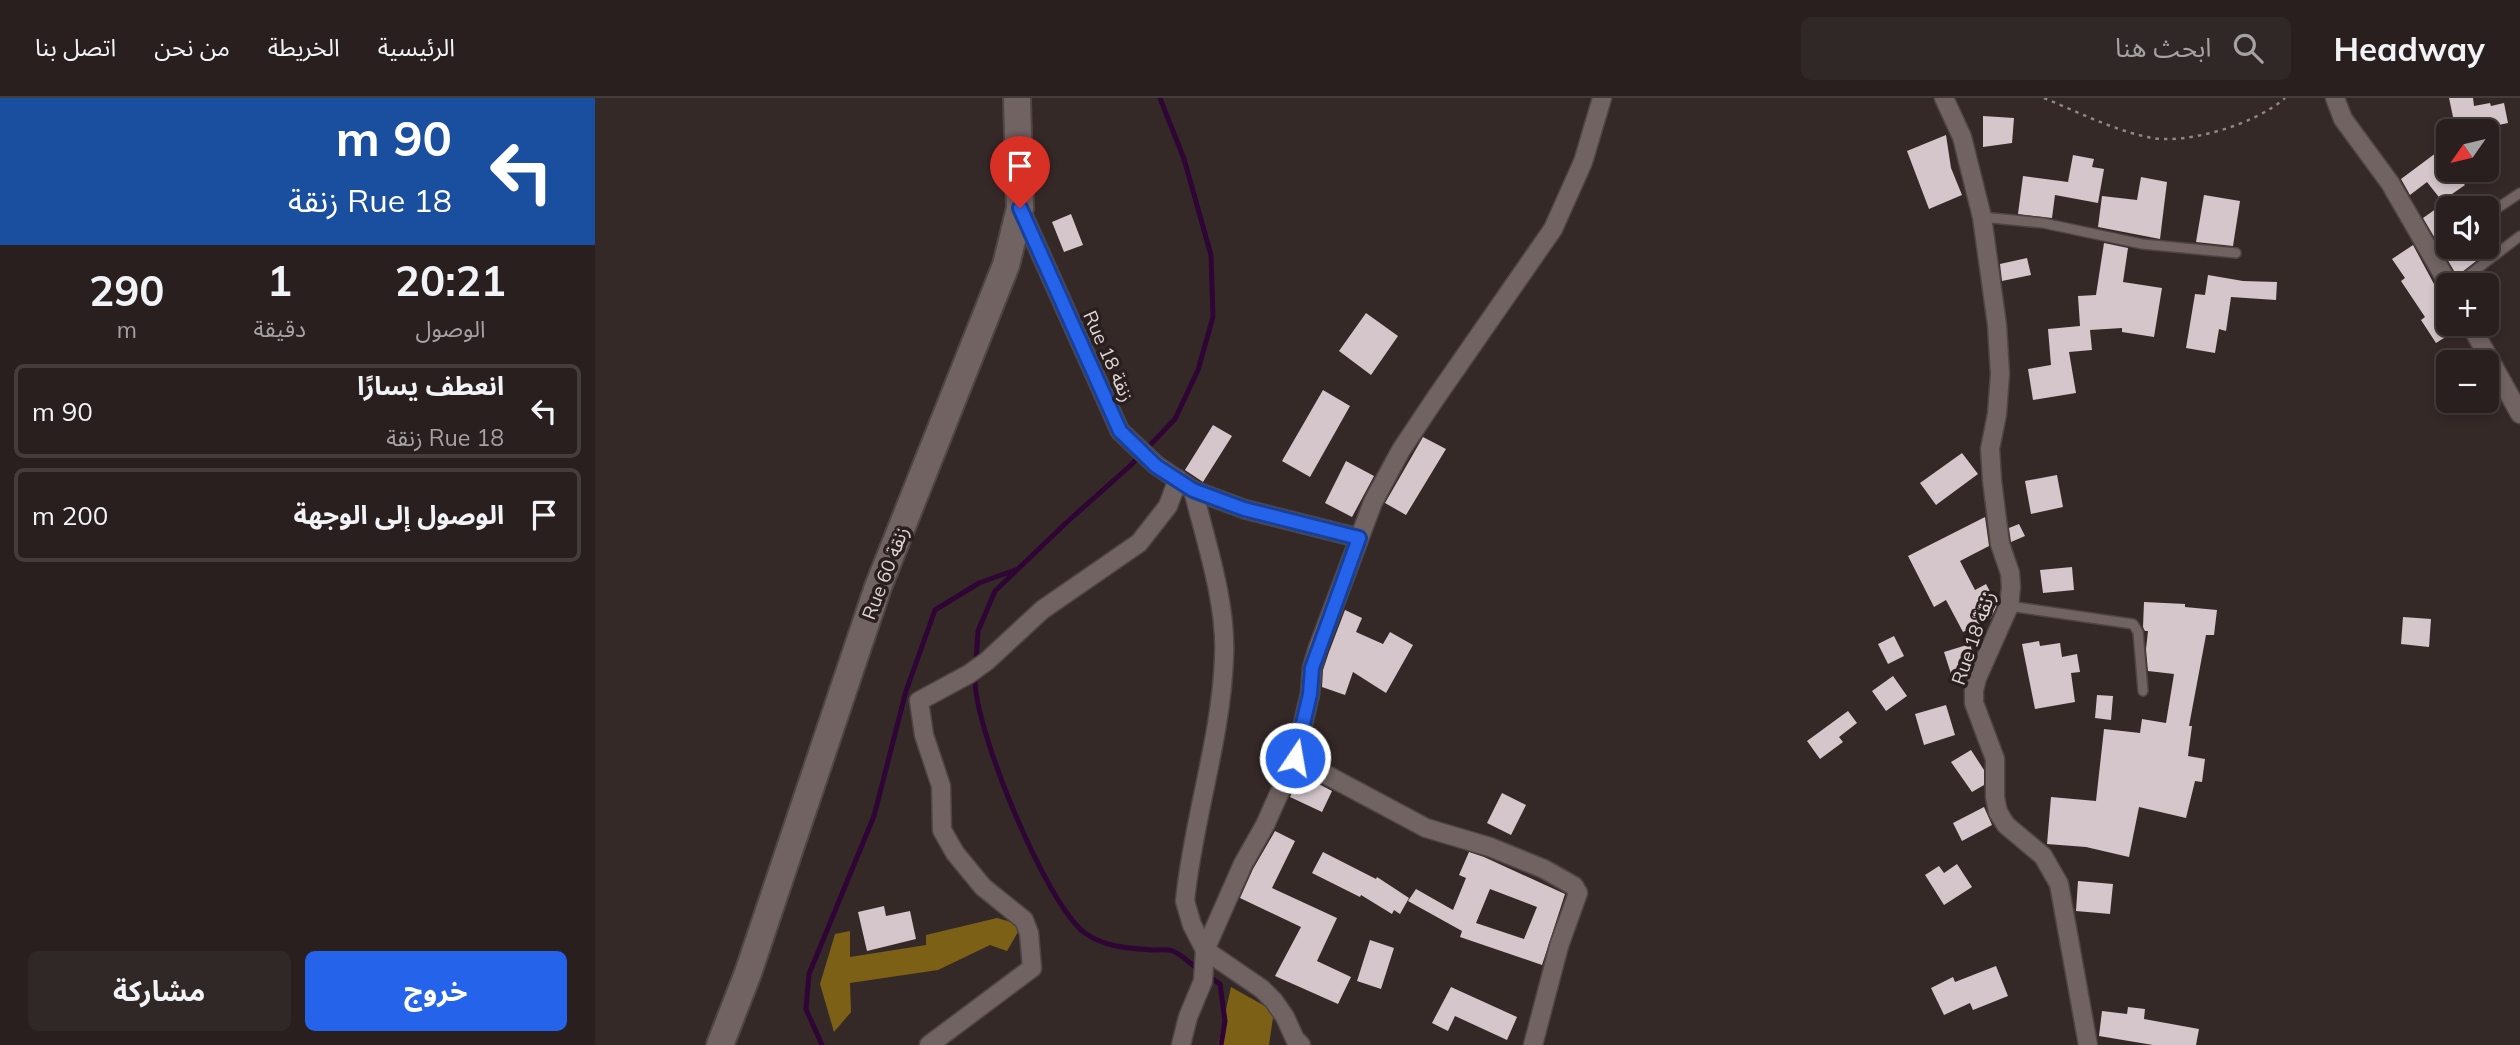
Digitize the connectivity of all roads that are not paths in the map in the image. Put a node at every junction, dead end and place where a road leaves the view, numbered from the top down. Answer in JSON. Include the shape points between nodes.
{"nodes":[{"id":1,"x":1017,"y":98,"type":"edge"},
{"id":2,"x":1602,"y":98,"type":"edge"},
{"id":3,"x":1944,"y":98,"type":"edge"},
{"id":4,"x":2335,"y":98,"type":"edge"},
{"id":5,"x":2520,"y":193,"type":"edge"},
{"id":6,"x":2499,"y":207,"type":"edge"},
{"id":7,"x":1020,"y":208,"type":"junction"},
{"id":8,"x":1982,"y":217,"type":"junction"},
{"id":9,"x":2520,"y":236,"type":"edge"},
{"id":10,"x":2436,"y":248,"type":"edge"},
{"id":11,"x":2430,"y":252,"type":"junction"},
{"id":12,"x":2236,"y":253,"type":"dead end"},
{"id":13,"x":2442,"y":273,"type":"edge"},
{"id":14,"x":2472,"y":273,"type":"edge"},
{"id":15,"x":2477,"y":336,"type":"edge"},
{"id":16,"x":2520,"y":414,"type":"edge"},
{"id":17,"x":1186,"y":484,"type":"junction"},
{"id":18,"x":1359,"y":538,"type":"junction"},
{"id":19,"x":2009,"y":606,"type":"junction"},
{"id":20,"x":2143,"y":691,"type":"dead end"},
{"id":21,"x":1295,"y":758,"type":"junction"},
{"id":22,"x":1204,"y":955,"type":"junction"},
{"id":23,"x":720,"y":1045,"type":"edge"},
{"id":24,"x":929,"y":1045,"type":"edge"},
{"id":25,"x":1181,"y":1045,"type":"edge"},
{"id":26,"x":1301,"y":1045,"type":"edge"},
{"id":27,"x":1533,"y":1045,"type":"edge"},
{"id":28,"x":2088,"y":1045,"type":"edge"}],
"edges":[{"from":1,"to":7,"type":"street","name":"Rue 60 زنقة"},
{"from":2,"to":18,"type":"street","via":[[1583,162],[1553,229],[1401,450]]},
{"from":3,"to":8,"type":"street","name":"Rue 18 زنقة","via":[[1962,137]]},
{"from":4,"to":11,"type":"street","via":[[2343,119],[2390,183]]},
{"from":5,"to":6,"type":"lane"},
{"from":7,"to":17,"type":"street","name":"Rue 18 زنقة","via":[[1120,431],[1156,466]]},
{"from":7,"to":23,"type":"street","name":"Rue 60 زنقة","via":[[997,291],[878,587]]},
{"from":8,"to":12,"type":"lane","via":[[2043,223],[2142,244]]},
{"from":8,"to":19,"type":"street","name":"Rue 18 زنقة","via":[[2000,374],[1990,449],[1992,480],[2000,544],[2010,573]]},
{"from":9,"to":14,"type":"lane"},
{"from":10,"to":11,"type":"lane"},
{"from":11,"to":13,"type":"street"},
{"from":15,"to":16,"type":"street"},
{"from":17,"to":18,"type":"street","name":"Rue 18 زنقة","via":[[1244,509]]},
{"from":17,"to":22,"type":"street","via":[[1215,583],[1224,636],[1216,722],[1185,901]]},
{"from":17,"to":24,"type":"street","via":[[1139,543],[1042,610],[978,668],[919,701],[924,735],[941,786],[942,830],[983,887],[1024,920],[1032,968]]},
{"from":18,"to":21,"type":"street","via":[[1312,668]]},
{"from":19,"to":20,"type":"lane","via":[[2133,624],[2138,632]]},
{"from":19,"to":28,"type":"street","name":"Rue 18 زنقة","via":[[1977,678],[1974,703],[1995,759],[1997,812],[2005,825],[2043,856],[2059,884]]},
{"from":21,"to":22,"type":"street"},
{"from":21,"to":27,"type":"street","via":[[1426,828],[1490,847],[1573,886],[1578,893]]},
{"from":22,"to":25,"type":"street","via":[[1203,981]]},
{"from":22,"to":26,"type":"street","via":[[1262,989]]}]}
